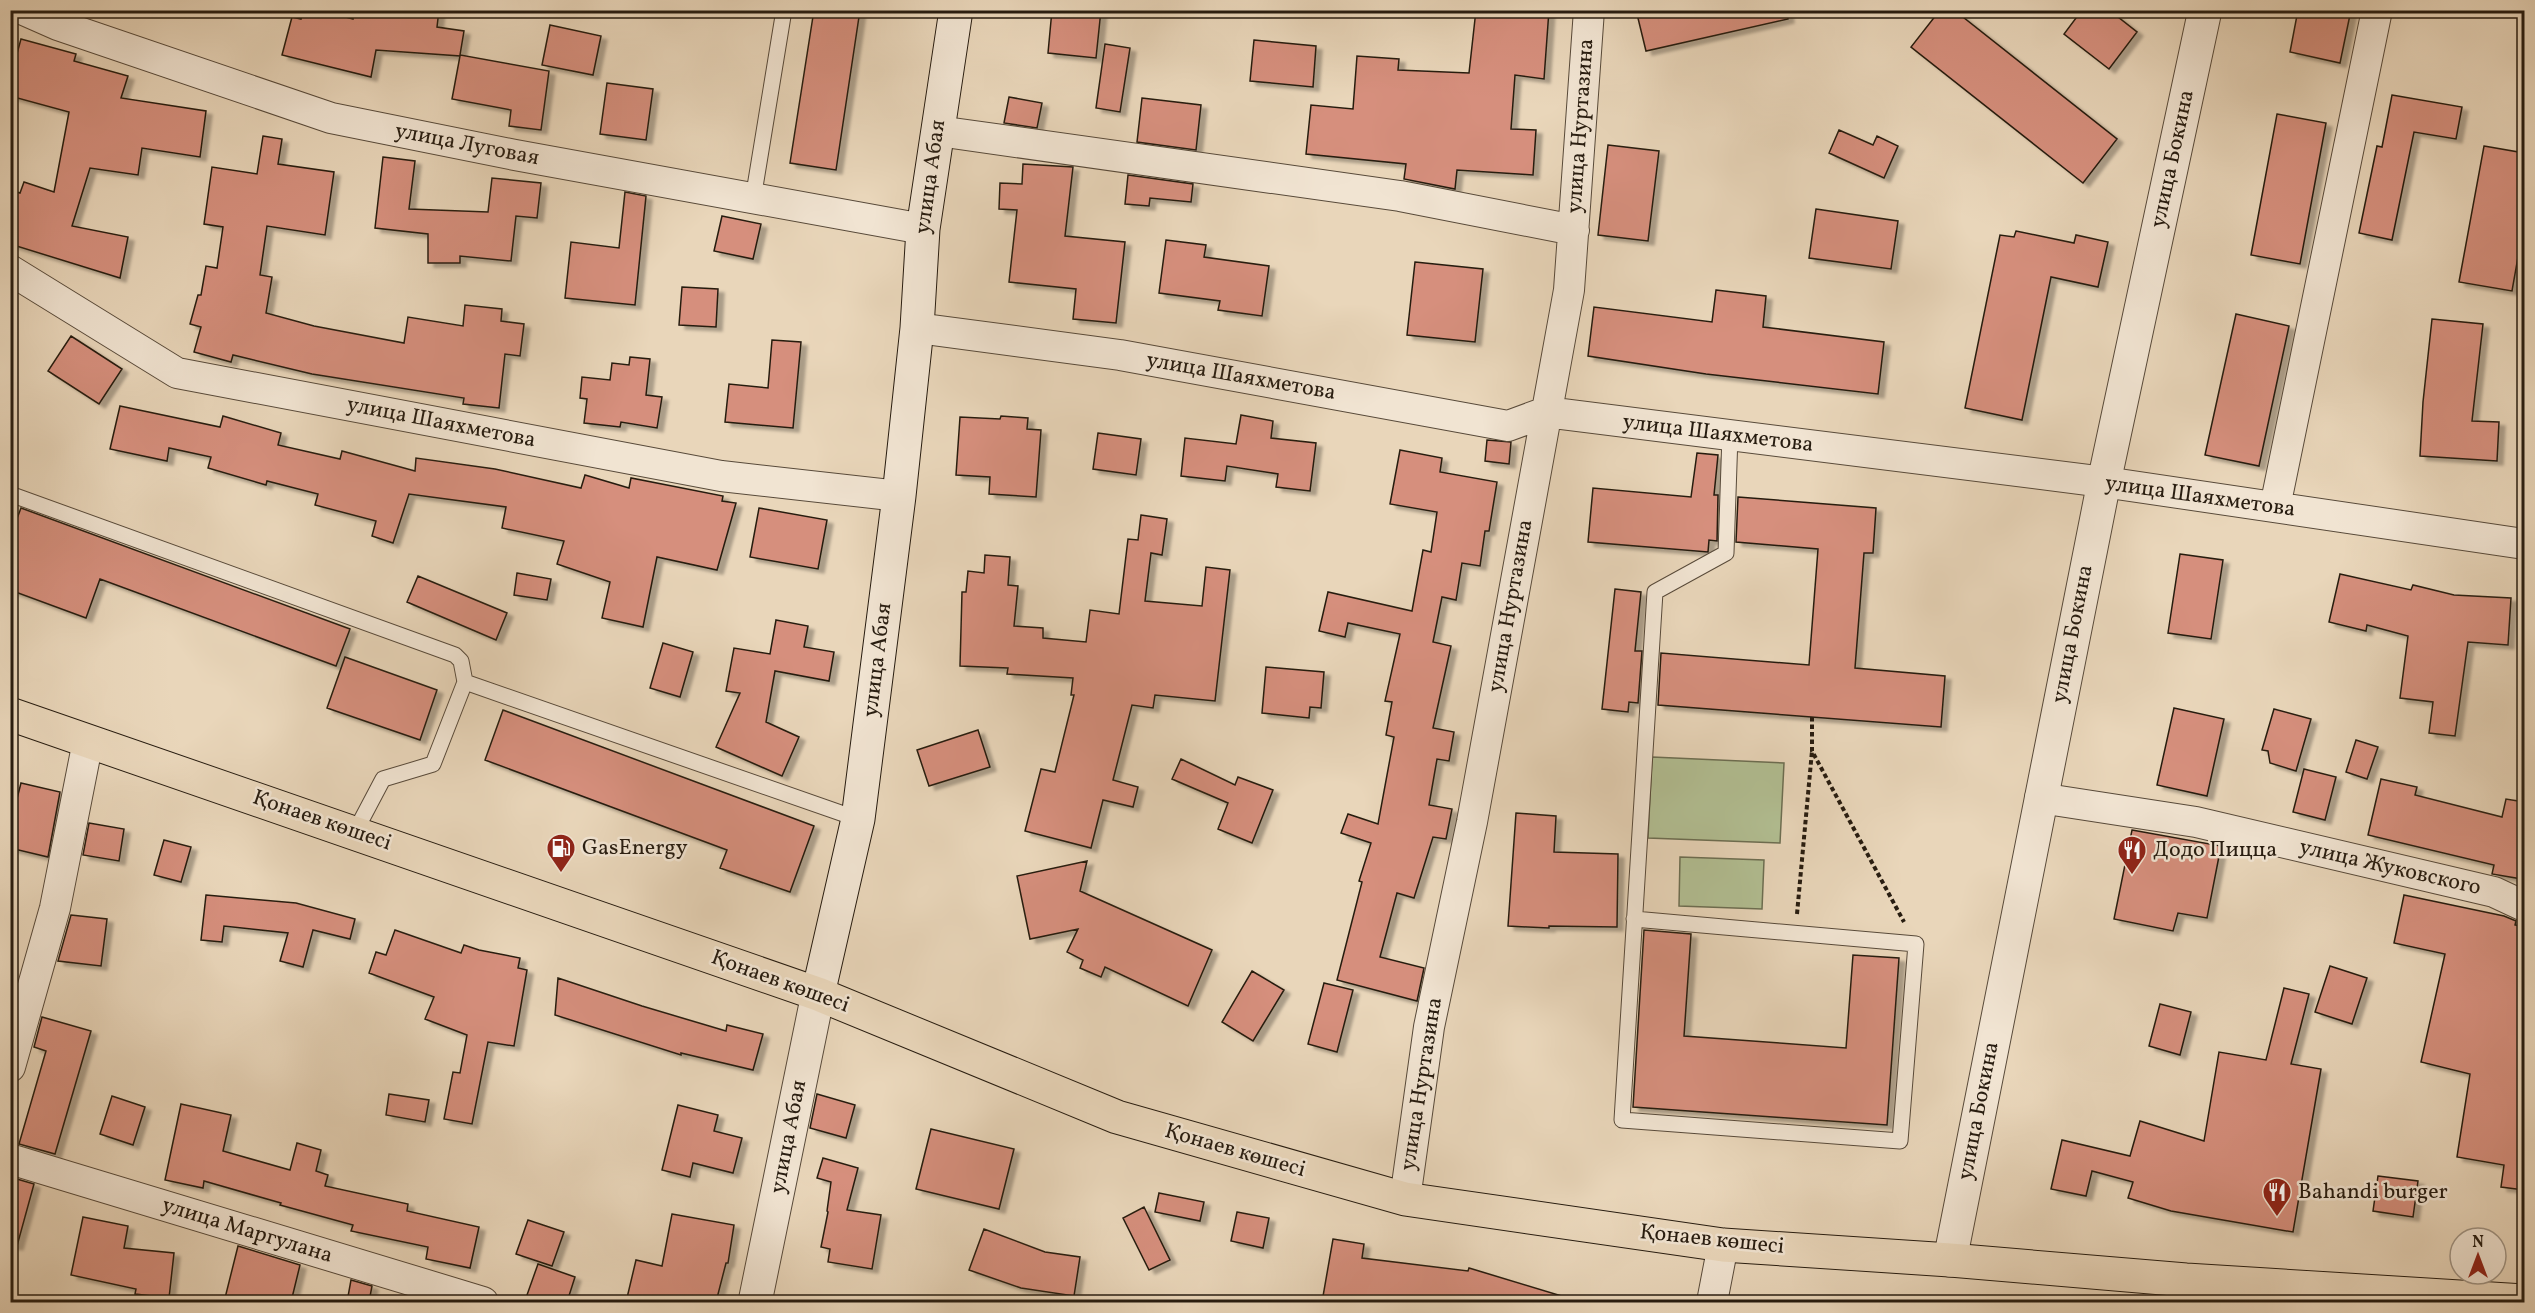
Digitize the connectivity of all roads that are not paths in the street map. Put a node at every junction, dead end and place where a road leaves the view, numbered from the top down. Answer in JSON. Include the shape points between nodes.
{"nodes":[{"id":1,"x":24,"y":10,"type":"edge"},
{"id":2,"x":784,"y":10,"type":"edge"},
{"id":3,"x":956,"y":10,"type":"edge"},
{"id":4,"x":1589,"y":10,"type":"edge"},
{"id":5,"x":2205,"y":10,"type":"edge"},
{"id":6,"x":2377,"y":10,"type":"edge"},
{"id":7,"x":58,"y":18,"type":"edge"},
{"id":8,"x":938,"y":131,"type":"junction"},
{"id":9,"x":753,"y":200,"type":"junction"},
{"id":10,"x":922,"y":229,"type":"junction"},
{"id":11,"x":1574,"y":230,"type":"junction"},
{"id":12,"x":10,"y":270,"type":"edge"},
{"id":13,"x":917,"y":328,"type":"junction"},
{"id":14,"x":1546,"y":412,"type":"junction"},
{"id":15,"x":1730,"y":435,"type":"junction"},
{"id":16,"x":2104,"y":482,"type":"junction"},
{"id":17,"x":10,"y":494,"type":"edge"},
{"id":18,"x":899,"y":496,"type":"junction"},
{"id":19,"x":2275,"y":507,"type":"junction"},
{"id":20,"x":2524,"y":544,"type":"edge"},
{"id":21,"x":465,"y":682,"type":"junction"},
{"id":22,"x":10,"y":714,"type":"edge"},
{"id":23,"x":88,"y":741,"type":"junction"},
{"id":24,"x":2040,"y":798,"type":"junction"},
{"id":25,"x":858,"y":819,"type":"junction"},
{"id":26,"x":355,"y":832,"type":"junction"},
{"id":27,"x":2524,"y":906,"type":"edge"},
{"id":28,"x":1634,"y":919,"type":"junction"},
{"id":29,"x":818,"y":994,"type":"junction"},
{"id":30,"x":10,"y":1067,"type":"edge"},
{"id":31,"x":10,"y":1159,"type":"edge"},
{"id":32,"x":1405,"y":1199,"type":"junction"},
{"id":33,"x":1723,"y":1245,"type":"junction"},
{"id":34,"x":1950,"y":1260,"type":"junction"},
{"id":35,"x":2183,"y":1291,"type":"edge"},
{"id":36,"x":2524,"y":1300,"type":"edge"},
{"id":37,"x":483,"y":1302,"type":"edge"},
{"id":38,"x":755,"y":1302,"type":"edge"},
{"id":39,"x":1712,"y":1302,"type":"edge"}],
"edges":[{"from":1,"to":7,"type":"street","name":"улица Луговая"},
{"from":2,"to":9,"type":"lane"},
{"from":3,"to":8,"type":"street","name":"улица Абая"},
{"from":4,"to":11,"type":"street","name":"улица Нуртазина"},
{"from":5,"to":16,"type":"street","name":"улица Бокина"},
{"from":6,"to":19,"type":"street"},
{"from":7,"to":9,"type":"street","name":"улица Луговая","via":[[331,118]]},
{"from":8,"to":10,"type":"street","name":"улица Абая"},
{"from":8,"to":11,"type":"street","via":[[1400,196]]},
{"from":9,"to":10,"type":"street","name":"улица Луговая"},
{"from":10,"to":13,"type":"street","name":"улица Абая"},
{"from":11,"to":14,"type":"street","name":"улица Нуртазина","via":[[1569,290]]},
{"from":12,"to":18,"type":"street","name":"улица Шаяхметова","via":[[177,373],[721,476]]},
{"from":13,"to":14,"type":"street","name":"улица Шаяхметова","via":[[1120,355],[1508,426]]},
{"from":13,"to":18,"type":"street","name":"улица Абая"},
{"from":14,"to":15,"type":"street","name":"улица Шаяхметова"},
{"from":14,"to":32,"type":"street","name":"улица Нуртазина","via":[[1472,822],[1429,1027]]},
{"from":15,"to":16,"type":"street","name":"улица Шаяхметова"},
{"from":15,"to":28,"type":"lane","via":[[1726,553],[1655,592]]},
{"from":16,"to":19,"type":"street","name":"улица Шаяхметова"},
{"from":16,"to":24,"type":"street","name":"улица Бокина"},
{"from":17,"to":21,"type":"lane","via":[[455,655],[461,661]]},
{"from":18,"to":25,"type":"street","name":"улица Абая"},
{"from":19,"to":20,"type":"street","name":"улица Шаяхметова"},
{"from":21,"to":25,"type":"lane"},
{"from":21,"to":26,"type":"lane","via":[[433,764],[383,779]]},
{"from":22,"to":23,"type":"main road","name":"Қонаев көшесі"},
{"from":23,"to":26,"type":"main road","name":"Қонаев көшесі"},
{"from":23,"to":30,"type":"street","via":[[55,908]]},
{"from":24,"to":27,"type":"street","name":"улица Жуковского","via":[[2196,822],[2494,892]]},
{"from":24,"to":34,"type":"street","name":"улица Бокина"},
{"from":25,"to":29,"type":"street","name":"улица Абая"},
{"from":26,"to":29,"type":"main road","name":"Қонаев көшесі"},
{"from":28,"to":28,"type":"lane","via":[[1622,1120],[1900,1141],[1916,944]]},
{"from":29,"to":32,"type":"main road","name":"Қонаев көшесі","via":[[1117,1117]]},
{"from":29,"to":38,"type":"street","name":"улица Абая"},
{"from":31,"to":37,"type":"street","name":"улица Маргулана"},
{"from":32,"to":33,"type":"main road","name":"Қонаев көшесі"},
{"from":33,"to":34,"type":"main road","name":"Қонаев көшесі"},
{"from":33,"to":39,"type":"street"},
{"from":34,"to":35,"type":"main road","name":"Қонаев көшесі"},
{"from":35,"to":36,"type":"main road","name":"Қонаев көшесі"}]}
